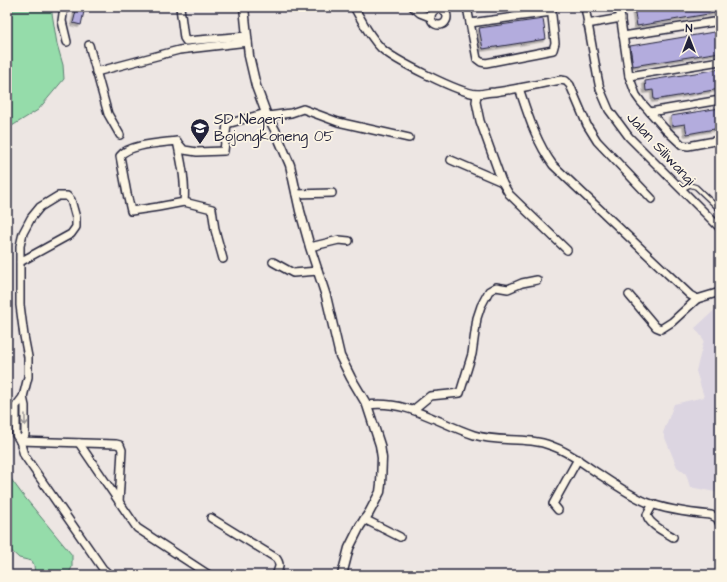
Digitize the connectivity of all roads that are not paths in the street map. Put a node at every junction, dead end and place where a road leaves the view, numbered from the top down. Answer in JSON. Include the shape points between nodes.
{"nodes":[{"id":1,"x":64,"y":7,"type":"edge"},
{"id":2,"x":180,"y":7,"type":"edge"},
{"id":3,"x":244,"y":7,"type":"edge"},
{"id":4,"x":354,"y":7,"type":"edge"},
{"id":5,"x":413,"y":7,"type":"edge"},
{"id":6,"x":467,"y":7,"type":"edge"},
{"id":7,"x":584,"y":7,"type":"edge"},
{"id":8,"x":619,"y":7,"type":"edge"},
{"id":9,"x":551,"y":9,"type":"edge"},
{"id":10,"x":430,"y":17,"type":"dead end"},
{"id":11,"x":620,"y":18,"type":"junction"},
{"id":12,"x":720,"y":21,"type":"edge"},
{"id":13,"x":470,"y":23,"type":"junction"},
{"id":14,"x":587,"y":24,"type":"junction"},
{"id":15,"x":623,"y":36,"type":"junction"},
{"id":16,"x":247,"y":39,"type":"junction"},
{"id":17,"x":67,"y":42,"type":"dead end"},
{"id":18,"x":89,"y":45,"type":"dead end"},
{"id":19,"x":720,"y":61,"type":"edge"},
{"id":20,"x":96,"y":72,"type":"junction"},
{"id":21,"x":629,"y":76,"type":"junction"},
{"id":22,"x":519,"y":88,"type":"junction"},
{"id":23,"x":477,"y":94,"type":"junction"},
{"id":24,"x":720,"y":100,"type":"edge"},
{"id":25,"x":650,"y":112,"type":"junction"},
{"id":26,"x":267,"y":115,"type":"junction"},
{"id":27,"x":120,"y":135,"type":"dead end"},
{"id":28,"x":409,"y":138,"type":"dead end"},
{"id":29,"x":720,"y":140,"type":"edge"},
{"id":30,"x":177,"y":141,"type":"junction"},
{"id":31,"x":451,"y":160,"type":"dead end"},
{"id":32,"x":502,"y":182,"type":"junction"},
{"id":33,"x":681,"y":190,"type":"junction"},
{"id":34,"x":332,"y":193,"type":"dead end"},
{"id":35,"x":296,"y":194,"type":"junction"},
{"id":36,"x":652,"y":199,"type":"dead end"},
{"id":37,"x":184,"y":202,"type":"junction"},
{"id":38,"x":720,"y":210,"type":"edge"},
{"id":39,"x":720,"y":228,"type":"edge"},
{"id":40,"x":349,"y":241,"type":"dead end"},
{"id":41,"x":310,"y":247,"type":"junction"},
{"id":42,"x":567,"y":250,"type":"dead end"},
{"id":43,"x":223,"y":258,"type":"dead end"},
{"id":44,"x":20,"y":262,"type":"junction"},
{"id":45,"x":273,"y":262,"type":"dead end"},
{"id":46,"x":318,"y":271,"type":"junction"},
{"id":47,"x":537,"y":280,"type":"dead end"},
{"id":48,"x":720,"y":292,"type":"edge"},
{"id":49,"x":629,"y":295,"type":"dead end"},
{"id":50,"x":697,"y":299,"type":"junction"},
{"id":51,"x":367,"y":405,"type":"junction"},
{"id":52,"x":413,"y":410,"type":"junction"},
{"id":53,"x":20,"y":441,"type":"junction"},
{"id":54,"x":79,"y":443,"type":"junction"},
{"id":55,"x":578,"y":459,"type":"junction"},
{"id":56,"x":119,"y":502,"type":"junction"},
{"id":57,"x":653,"y":504,"type":"junction"},
{"id":58,"x":558,"y":510,"type":"dead end"},
{"id":59,"x":211,"y":518,"type":"dead end"},
{"id":60,"x":364,"y":519,"type":"junction"},
{"id":61,"x":720,"y":524,"type":"edge"},
{"id":62,"x":400,"y":537,"type":"dead end"},
{"id":63,"x":673,"y":537,"type":"dead end"},
{"id":64,"x":110,"y":575,"type":"edge"},
{"id":65,"x":209,"y":575,"type":"edge"},
{"id":66,"x":276,"y":575,"type":"edge"},
{"id":67,"x":342,"y":575,"type":"edge"}],
"edges":[{"from":1,"to":17,"type":"street","via":[[62,21]]},
{"from":2,"to":16,"type":"street","via":[[186,41]]},
{"from":3,"to":16,"type":"street"},
{"from":4,"to":23,"type":"street","via":[[370,36],[382,49],[398,60],[453,87]]},
{"from":5,"to":10,"type":"street"},
{"from":6,"to":13,"type":"street"},
{"from":7,"to":14,"type":"street","name":"Jalan Siliwangi"},
{"from":8,"to":11,"type":"street"},
{"from":9,"to":13,"type":"street"},
{"from":9,"to":13,"type":"street","via":[[555,43],[552,50],[486,63],[477,59]]},
{"from":11,"to":14,"type":"street"},
{"from":11,"to":15,"type":"street"},
{"from":12,"to":15,"type":"street"},
{"from":14,"to":33,"type":"street","name":"Jalan Siliwangi","via":[[600,89],[609,110],[629,137]]},
{"from":15,"to":21,"type":"street"},
{"from":16,"to":20,"type":"street","via":[[179,50]]},
{"from":16,"to":26,"type":"street","via":[[251,68]]},
{"from":18,"to":20,"type":"street"},
{"from":19,"to":21,"type":"street"},
{"from":20,"to":27,"type":"street","via":[[108,114]]},
{"from":21,"to":25,"type":"street","via":[[636,95]]},
{"from":22,"to":23,"type":"street"},
{"from":22,"to":36,"type":"street","via":[[566,81],[597,141]]},
{"from":22,"to":50,"type":"street","via":[[532,126],[553,165],[676,283]]},
{"from":23,"to":32,"type":"street","via":[[480,121]]},
{"from":24,"to":25,"type":"street"},
{"from":25,"to":29,"type":"street","via":[[682,145]]},
{"from":26,"to":28,"type":"street","via":[[291,114],[303,109],[338,122]]},
{"from":26,"to":30,"type":"street","via":[[227,124],[224,151],[184,150]]},
{"from":26,"to":35,"type":"street","via":[[286,154]]},
{"from":30,"to":37,"type":"street","via":[[184,171]]},
{"from":30,"to":37,"type":"street","via":[[127,150],[120,158],[131,210]]},
{"from":31,"to":32,"type":"street"},
{"from":32,"to":42,"type":"street","via":[[509,194]]},
{"from":33,"to":38,"type":"lane","via":[[690,185],[696,187]]},
{"from":33,"to":39,"type":"street","name":"Jalan Siliwangi"},
{"from":34,"to":35,"type":"street"},
{"from":35,"to":41,"type":"street"},
{"from":37,"to":43,"type":"street","via":[[212,209]]},
{"from":40,"to":41,"type":"street","via":[[339,240]]},
{"from":41,"to":46,"type":"street"},
{"from":44,"to":44,"type":"street","via":[[20,246],[30,218],[58,196],[67,196],[71,200],[76,227],[71,234]]},
{"from":44,"to":53,"type":"street","via":[[20,305],[28,357],[28,378],[23,397],[25,435]]},
{"from":45,"to":46,"type":"street","via":[[294,273]]},
{"from":46,"to":51,"type":"street","via":[[340,356]]},
{"from":47,"to":52,"type":"street","via":[[508,289],[496,287],[489,292],[477,318],[472,354],[460,393],[430,396]]},
{"from":48,"to":50,"type":"street"},
{"from":49,"to":50,"type":"street","via":[[656,327],[661,329]]},
{"from":51,"to":52,"type":"street","via":[[398,406]]},
{"from":51,"to":60,"type":"street","via":[[380,445],[381,484],[380,492]]},
{"from":52,"to":55,"type":"street","via":[[475,435],[543,443]]},
{"from":53,"to":54,"type":"street"},
{"from":53,"to":64,"type":"street","via":[[24,455],[103,569]]},
{"from":54,"to":56,"type":"street"},
{"from":54,"to":56,"type":"street","via":[[120,445],[122,450]]},
{"from":55,"to":57,"type":"street","via":[[630,494]]},
{"from":55,"to":58,"type":"street","via":[[553,504]]},
{"from":56,"to":65,"type":"street","via":[[138,528]]},
{"from":57,"to":61,"type":"street","via":[[712,515]]},
{"from":57,"to":63,"type":"street","via":[[647,519]]},
{"from":59,"to":66,"type":"street","via":[[276,558],[280,567]]},
{"from":60,"to":62,"type":"street"},
{"from":60,"to":67,"type":"street","via":[[349,548]]}]}
